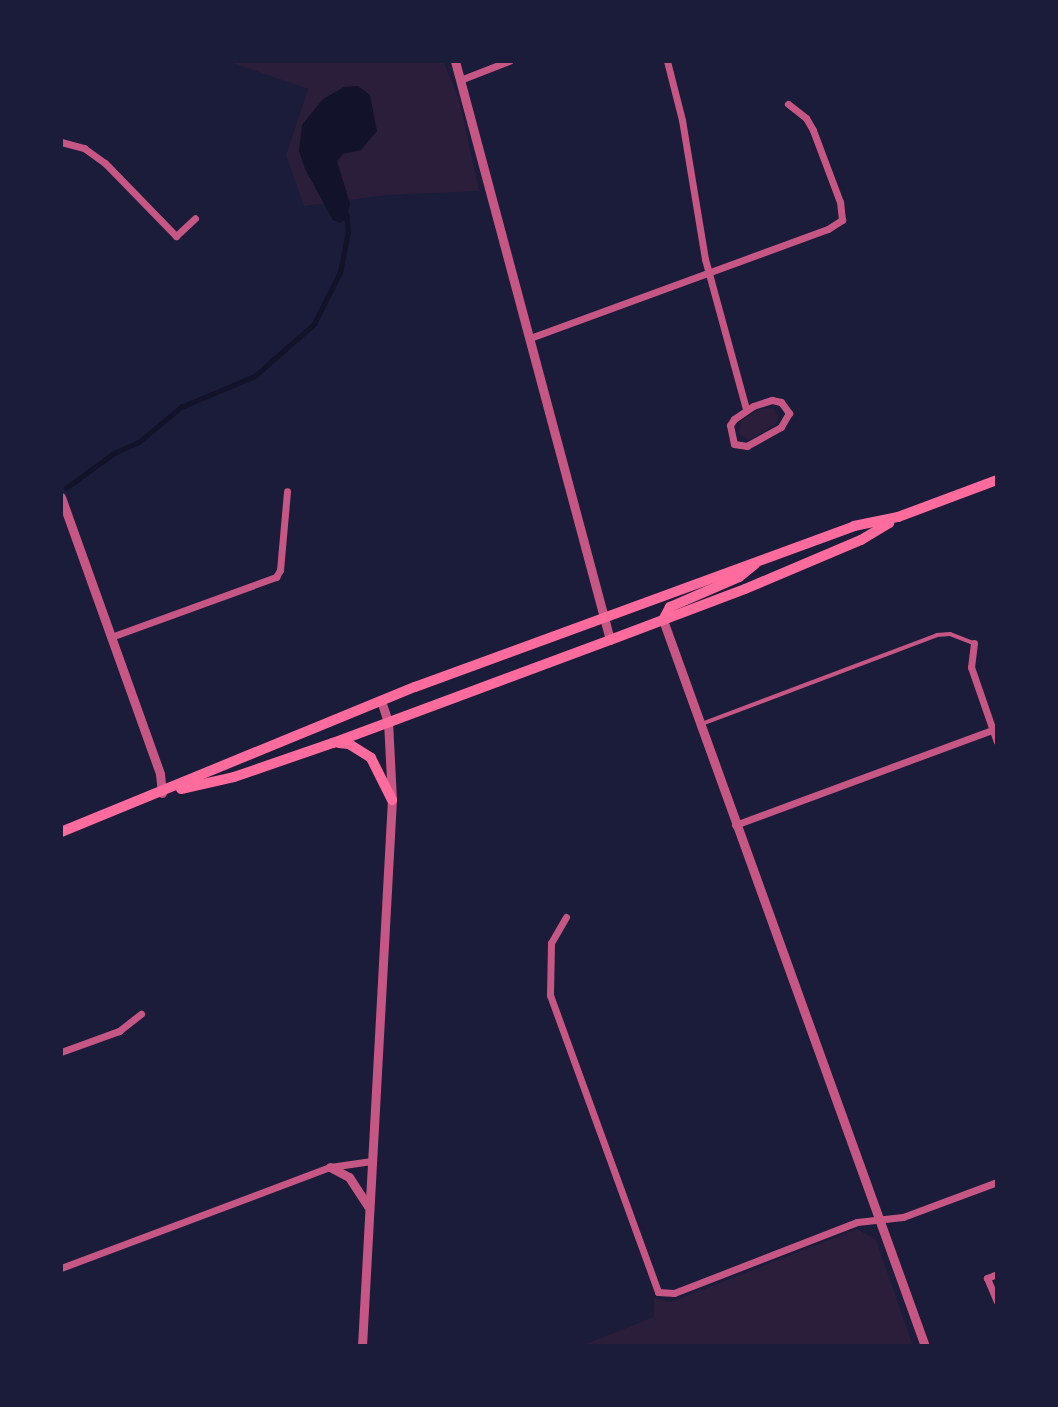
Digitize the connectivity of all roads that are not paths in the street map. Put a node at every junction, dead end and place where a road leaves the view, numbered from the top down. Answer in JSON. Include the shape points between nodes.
{"nodes":[{"id":1,"x":455,"y":61,"type":"edge"},
{"id":2,"x":509,"y":61,"type":"edge"},
{"id":3,"x":667,"y":61,"type":"edge"},
{"id":4,"x":460,"y":80,"type":"junction"},
{"id":5,"x":788,"y":104,"type":"dead end"},
{"id":6,"x":61,"y":142,"type":"edge"},
{"id":7,"x":195,"y":218,"type":"dead end"},
{"id":8,"x":708,"y":273,"type":"junction"},
{"id":9,"x":530,"y":338,"type":"junction"},
{"id":10,"x":746,"y":410,"type":"junction"},
{"id":11,"x":997,"y":480,"type":"edge"},
{"id":12,"x":287,"y":491,"type":"dead end"},
{"id":13,"x":61,"y":496,"type":"edge"},
{"id":14,"x":898,"y":517,"type":"junction"},
{"id":15,"x":763,"y":558,"type":"junction"},
{"id":16,"x":604,"y":616,"type":"junction"},
{"id":17,"x":663,"y":620,"type":"junction"},
{"id":18,"x":111,"y":637,"type":"junction"},
{"id":19,"x":610,"y":640,"type":"junction"},
{"id":20,"x":974,"y":643,"type":"joint"},
{"id":21,"x":381,"y":700,"type":"junction"},
{"id":22,"x":388,"y":722,"type":"junction"},
{"id":23,"x":700,"y":724,"type":"junction"},
{"id":24,"x":992,"y":730,"type":"junction"},
{"id":25,"x":997,"y":742,"type":"edge"},
{"id":26,"x":333,"y":743,"type":"junction"},
{"id":27,"x":162,"y":793,"type":"junction"},
{"id":28,"x":392,"y":800,"type":"junction"},
{"id":29,"x":735,"y":825,"type":"junction"},
{"id":30,"x":61,"y":832,"type":"edge"},
{"id":31,"x":566,"y":917,"type":"dead end"},
{"id":32,"x":141,"y":1014,"type":"dead end"},
{"id":33,"x":61,"y":1052,"type":"edge"},
{"id":34,"x":372,"y":1161,"type":"junction"},
{"id":35,"x":330,"y":1167,"type":"junction"},
{"id":36,"x":997,"y":1182,"type":"edge"},
{"id":37,"x":370,"y":1211,"type":"junction"},
{"id":38,"x":879,"y":1220,"type":"junction"},
{"id":39,"x":61,"y":1268,"type":"edge"},
{"id":40,"x":997,"y":1274,"type":"edge"},
{"id":41,"x":997,"y":1301,"type":"edge"},
{"id":42,"x":362,"y":1346,"type":"edge"},
{"id":43,"x":925,"y":1346,"type":"edge"}],
"edges":[{"from":1,"to":4,"type":"street"},
{"from":2,"to":4,"type":"street"},
{"from":3,"to":8,"type":"street","via":[[682,120]]},
{"from":4,"to":9,"type":"street"},
{"from":5,"to":8,"type":"street","via":[[813,130],[840,202],[842,220]]},
{"from":6,"to":7,"type":"street","via":[[84,148],[105,163],[176,236]]},
{"from":8,"to":9,"type":"street"},
{"from":8,"to":10,"type":"street"},
{"from":9,"to":16,"type":"street"},
{"from":10,"to":10,"type":"street","via":[[730,425],[734,443],[739,445],[754,443],[781,427],[789,413],[781,402],[772,400]]},
{"from":11,"to":14,"type":"main road"},
{"from":12,"to":18,"type":"street","via":[[276,577]]},
{"from":13,"to":18,"type":"street"},
{"from":14,"to":15,"type":"main road","via":[[854,526]]},
{"from":14,"to":17,"type":"main road","via":[[860,540]]},
{"from":15,"to":16,"type":"main road"},
{"from":15,"to":17,"type":"main road","via":[[739,577],[670,607]]},
{"from":16,"to":19,"type":"street"},
{"from":16,"to":21,"type":"main road"},
{"from":17,"to":19,"type":"main road"},
{"from":17,"to":23,"type":"street"},
{"from":18,"to":27,"type":"street","via":[[160,774]]},
{"from":19,"to":22,"type":"main road"},
{"from":20,"to":23,"type":"lane","via":[[950,634],[937,635]]},
{"from":20,"to":24,"type":"street","via":[[971,667]]},
{"from":21,"to":22,"type":"street"},
{"from":21,"to":27,"type":"main road"},
{"from":22,"to":26,"type":"main road"},
{"from":22,"to":28,"type":"street"},
{"from":23,"to":29,"type":"street"},
{"from":24,"to":25,"type":"street"},
{"from":24,"to":29,"type":"street"},
{"from":26,"to":27,"type":"main road","via":[[234,777]]},
{"from":26,"to":28,"type":"main road","via":[[365,751],[380,768]]},
{"from":27,"to":30,"type":"main road"},
{"from":28,"to":34,"type":"street"},
{"from":29,"to":38,"type":"street"},
{"from":31,"to":38,"type":"street","via":[[551,943],[554,1010],[658,1292],[674,1293],[857,1222]]},
{"from":32,"to":33,"type":"street","via":[[119,1031]]},
{"from":34,"to":35,"type":"street"},
{"from":34,"to":37,"type":"street"},
{"from":35,"to":37,"type":"street","via":[[349,1177]]},
{"from":35,"to":39,"type":"street"},
{"from":36,"to":38,"type":"street","via":[[902,1217]]},
{"from":37,"to":42,"type":"street"},
{"from":38,"to":43,"type":"street"},
{"from":40,"to":41,"type":"street","via":[[987,1278]]}]}
